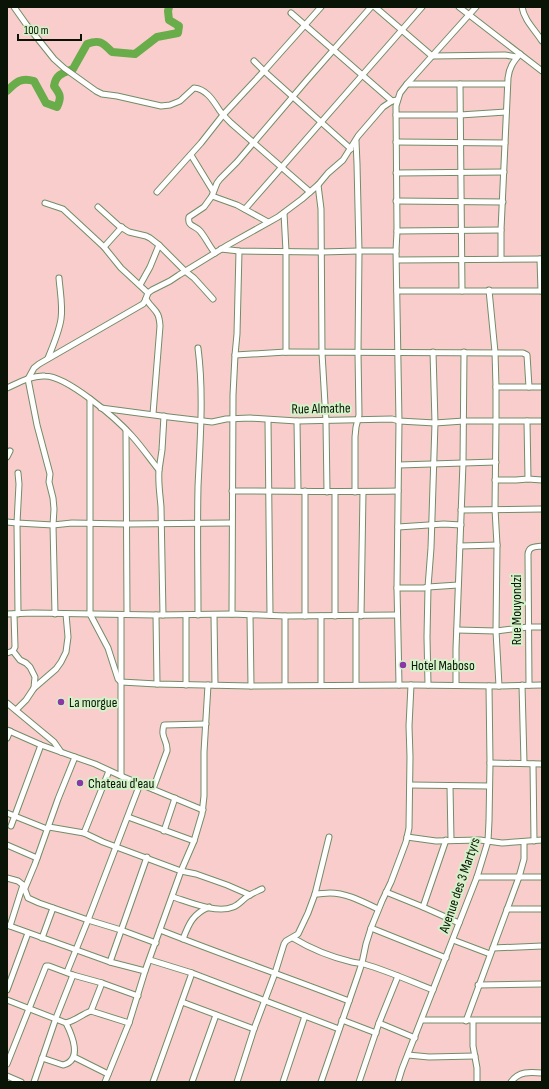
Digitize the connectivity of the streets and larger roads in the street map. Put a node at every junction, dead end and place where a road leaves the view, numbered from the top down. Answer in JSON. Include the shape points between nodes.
{"nodes":[{"id":1,"x":14,"y":7,"type":"edge"},
{"id":2,"x":321,"y":7,"type":"edge"},
{"id":3,"x":372,"y":7,"type":"edge"},
{"id":4,"x":375,"y":7,"type":"edge"},
{"id":5,"x":422,"y":7,"type":"edge"},
{"id":6,"x":459,"y":7,"type":"edge"},
{"id":7,"x":476,"y":7,"type":"edge"},
{"id":8,"x":522,"y":7,"type":"edge"},
{"id":9,"x":291,"y":12,"type":"dead end"},
{"id":10,"x":468,"y":15,"type":"junction"},
{"id":11,"x":305,"y":25,"type":"junction"},
{"id":12,"x":402,"y":30,"type":"junction"},
{"id":13,"x":542,"y":41,"type":"edge"},
{"id":14,"x":334,"y":51,"type":"junction"},
{"id":15,"x":432,"y":56,"type":"junction"},
{"id":16,"x":519,"y":56,"type":"junction"},
{"id":17,"x":254,"y":61,"type":"dead end"},
{"id":18,"x":264,"y":71,"type":"junction"},
{"id":19,"x":542,"y":71,"type":"edge"},
{"id":20,"x":362,"y":75,"type":"junction"},
{"id":21,"x":407,"y":84,"type":"junction"},
{"id":22,"x":460,"y":84,"type":"junction"},
{"id":23,"x":508,"y":84,"type":"junction"},
{"id":24,"x":293,"y":97,"type":"junction"},
{"id":25,"x":394,"y":101,"type":"junction"},
{"id":26,"x":506,"y":112,"type":"junction"},
{"id":27,"x":223,"y":115,"type":"junction"},
{"id":28,"x":396,"y":115,"type":"junction"},
{"id":29,"x":460,"y":115,"type":"junction"},
{"id":30,"x":321,"y":122,"type":"junction"},
{"id":31,"x":356,"y":140,"type":"junction"},
{"id":32,"x":396,"y":142,"type":"junction"},
{"id":33,"x":254,"y":143,"type":"junction"},
{"id":34,"x":461,"y":143,"type":"junction"},
{"id":35,"x":505,"y":143,"type":"junction"},
{"id":36,"x":351,"y":149,"type":"junction"},
{"id":37,"x":191,"y":155,"type":"junction"},
{"id":38,"x":281,"y":167,"type":"junction"},
{"id":39,"x":461,"y":172,"type":"junction"},
{"id":40,"x":504,"y":172,"type":"junction"},
{"id":41,"x":396,"y":173,"type":"junction"},
{"id":42,"x":318,"y":185,"type":"junction"},
{"id":43,"x":157,"y":192,"type":"dead end"},
{"id":44,"x":310,"y":192,"type":"junction"},
{"id":45,"x":213,"y":194,"type":"junction"},
{"id":46,"x":396,"y":201,"type":"junction"},
{"id":47,"x":461,"y":202,"type":"junction"},
{"id":48,"x":502,"y":202,"type":"junction"},
{"id":49,"x":45,"y":203,"type":"dead end"},
{"id":50,"x":98,"y":207,"type":"dead end"},
{"id":51,"x":245,"y":209,"type":"junction"},
{"id":52,"x":284,"y":213,"type":"junction"},
{"id":53,"x":268,"y":222,"type":"junction"},
{"id":54,"x":122,"y":227,"type":"junction"},
{"id":55,"x":461,"y":230,"type":"junction"},
{"id":56,"x":501,"y":230,"type":"junction"},
{"id":57,"x":397,"y":231,"type":"junction"},
{"id":58,"x":159,"y":245,"type":"junction"},
{"id":59,"x":104,"y":247,"type":"junction"},
{"id":60,"x":221,"y":249,"type":"junction"},
{"id":61,"x":239,"y":251,"type":"junction"},
{"id":62,"x":286,"y":251,"type":"junction"},
{"id":63,"x":359,"y":251,"type":"junction"},
{"id":64,"x":396,"y":251,"type":"junction"},
{"id":65,"x":321,"y":252,"type":"junction"},
{"id":66,"x":215,"y":253,"type":"junction"},
{"id":67,"x":461,"y":259,"type":"junction"},
{"id":68,"x":501,"y":259,"type":"junction"},
{"id":69,"x":541,"y":259,"type":"edge"},
{"id":70,"x":396,"y":260,"type":"junction"},
{"id":71,"x":185,"y":271,"type":"junction"},
{"id":72,"x":59,"y":278,"type":"dead end"},
{"id":73,"x":140,"y":285,"type":"junction"},
{"id":74,"x":489,"y":290,"type":"junction"},
{"id":75,"x":541,"y":290,"type":"edge"},
{"id":76,"x":397,"y":291,"type":"junction"},
{"id":77,"x":462,"y":291,"type":"junction"},
{"id":78,"x":147,"y":296,"type":"junction"},
{"id":79,"x":213,"y":299,"type":"dead end"},
{"id":80,"x":198,"y":348,"type":"dead end"},
{"id":81,"x":286,"y":352,"type":"junction"},
{"id":82,"x":358,"y":352,"type":"junction"},
{"id":83,"x":397,"y":352,"type":"junction"},
{"id":84,"x":433,"y":352,"type":"junction"},
{"id":85,"x":464,"y":352,"type":"junction"},
{"id":86,"x":495,"y":352,"type":"junction"},
{"id":87,"x":322,"y":353,"type":"junction"},
{"id":88,"x":235,"y":355,"type":"junction"},
{"id":89,"x":48,"y":358,"type":"junction"},
{"id":90,"x":28,"y":380,"type":"junction"},
{"id":91,"x":496,"y":387,"type":"junction"},
{"id":92,"x":529,"y":387,"type":"junction"},
{"id":93,"x":542,"y":387,"type":"edge"},
{"id":94,"x":7,"y":388,"type":"edge"},
{"id":95,"x":90,"y":399,"type":"junction"},
{"id":96,"x":101,"y":408,"type":"junction"},
{"id":97,"x":153,"y":414,"type":"junction"},
{"id":98,"x":164,"y":416,"type":"junction"},
{"id":99,"x":233,"y":419,"type":"junction"},
{"id":100,"x":268,"y":420,"type":"junction"},
{"id":101,"x":357,"y":420,"type":"junction"},
{"id":102,"x":201,"y":421,"type":"junction"},
{"id":103,"x":297,"y":421,"type":"junction"},
{"id":104,"x":326,"y":421,"type":"junction"},
{"id":105,"x":399,"y":421,"type":"junction"},
{"id":106,"x":464,"y":421,"type":"junction"},
{"id":107,"x":496,"y":421,"type":"junction"},
{"id":108,"x":527,"y":421,"type":"junction"},
{"id":109,"x":542,"y":421,"type":"edge"},
{"id":110,"x":435,"y":423,"type":"junction"},
{"id":111,"x":126,"y":430,"type":"junction"},
{"id":112,"x":10,"y":451,"type":"dead end"},
{"id":113,"x":7,"y":457,"type":"edge"},
{"id":114,"x":496,"y":462,"type":"junction"},
{"id":115,"x":463,"y":463,"type":"junction"},
{"id":116,"x":433,"y":465,"type":"junction"},
{"id":117,"x":399,"y":466,"type":"junction"},
{"id":118,"x":159,"y":470,"type":"junction"},
{"id":119,"x":18,"y":473,"type":"dead end"},
{"id":120,"x":528,"y":479,"type":"junction"},
{"id":121,"x":495,"y":480,"type":"junction"},
{"id":122,"x":542,"y":480,"type":"edge"},
{"id":123,"x":270,"y":491,"type":"junction"},
{"id":124,"x":298,"y":491,"type":"junction"},
{"id":125,"x":305,"y":491,"type":"junction"},
{"id":126,"x":398,"y":491,"type":"junction"},
{"id":127,"x":232,"y":492,"type":"junction"},
{"id":128,"x":327,"y":492,"type":"junction"},
{"id":129,"x":335,"y":492,"type":"junction"},
{"id":130,"x":355,"y":492,"type":"junction"},
{"id":131,"x":363,"y":492,"type":"junction"},
{"id":132,"x":495,"y":509,"type":"junction"},
{"id":133,"x":542,"y":509,"type":"edge"},
{"id":134,"x":461,"y":510,"type":"junction"},
{"id":135,"x":7,"y":522,"type":"edge"},
{"id":136,"x":198,"y":522,"type":"junction"},
{"id":137,"x":231,"y":522,"type":"junction"},
{"id":138,"x":89,"y":523,"type":"junction"},
{"id":139,"x":17,"y":524,"type":"junction"},
{"id":140,"x":126,"y":524,"type":"junction"},
{"id":141,"x":162,"y":524,"type":"junction"},
{"id":142,"x":53,"y":525,"type":"junction"},
{"id":143,"x":431,"y":525,"type":"junction"},
{"id":144,"x":461,"y":525,"type":"junction"},
{"id":145,"x":398,"y":527,"type":"junction"},
{"id":146,"x":497,"y":545,"type":"junction"},
{"id":147,"x":460,"y":546,"type":"junction"},
{"id":148,"x":542,"y":546,"type":"edge"},
{"id":149,"x":458,"y":585,"type":"junction"},
{"id":150,"x":428,"y":587,"type":"junction"},
{"id":151,"x":397,"y":588,"type":"junction"},
{"id":152,"x":7,"y":614,"type":"edge"},
{"id":153,"x":16,"y":614,"type":"junction"},
{"id":154,"x":55,"y":614,"type":"junction"},
{"id":155,"x":66,"y":614,"type":"junction"},
{"id":156,"x":90,"y":614,"type":"junction"},
{"id":157,"x":127,"y":614,"type":"junction"},
{"id":158,"x":232,"y":614,"type":"junction"},
{"id":159,"x":121,"y":615,"type":"junction"},
{"id":160,"x":156,"y":615,"type":"junction"},
{"id":161,"x":163,"y":615,"type":"junction"},
{"id":162,"x":186,"y":615,"type":"junction"},
{"id":163,"x":198,"y":615,"type":"junction"},
{"id":164,"x":214,"y":615,"type":"junction"},
{"id":165,"x":250,"y":615,"type":"junction"},
{"id":166,"x":270,"y":615,"type":"junction"},
{"id":167,"x":397,"y":615,"type":"junction"},
{"id":168,"x":285,"y":616,"type":"junction"},
{"id":169,"x":305,"y":616,"type":"junction"},
{"id":170,"x":321,"y":616,"type":"junction"},
{"id":171,"x":335,"y":616,"type":"junction"},
{"id":172,"x":359,"y":616,"type":"junction"},
{"id":173,"x":528,"y":627,"type":"junction"},
{"id":174,"x":542,"y":627,"type":"edge"},
{"id":175,"x":457,"y":630,"type":"junction"},
{"id":176,"x":496,"y":631,"type":"junction"},
{"id":177,"x":13,"y":651,"type":"junction"},
{"id":178,"x":7,"y":653,"type":"edge"},
{"id":179,"x":121,"y":682,"type":"junction"},
{"id":180,"x":157,"y":684,"type":"junction"},
{"id":181,"x":186,"y":685,"type":"junction"},
{"id":182,"x":208,"y":685,"type":"junction"},
{"id":183,"x":215,"y":685,"type":"junction"},
{"id":184,"x":285,"y":685,"type":"junction"},
{"id":185,"x":321,"y":685,"type":"junction"},
{"id":186,"x":356,"y":685,"type":"junction"},
{"id":187,"x":399,"y":685,"type":"junction"},
{"id":188,"x":410,"y":685,"type":"junction"},
{"id":189,"x":428,"y":685,"type":"junction"},
{"id":190,"x":456,"y":685,"type":"junction"},
{"id":191,"x":522,"y":685,"type":"junction"},
{"id":192,"x":529,"y":685,"type":"junction"},
{"id":193,"x":542,"y":685,"type":"edge"},
{"id":194,"x":250,"y":686,"type":"junction"},
{"id":195,"x":489,"y":686,"type":"junction"},
{"id":196,"x":499,"y":686,"type":"junction"},
{"id":197,"x":34,"y":688,"type":"junction"},
{"id":198,"x":7,"y":703,"type":"edge"},
{"id":199,"x":16,"y":710,"type":"junction"},
{"id":200,"x":206,"y":724,"type":"junction"},
{"id":201,"x":8,"y":731,"type":"edge"},
{"id":202,"x":7,"y":738,"type":"edge"},
{"id":203,"x":41,"y":745,"type":"junction"},
{"id":204,"x":61,"y":752,"type":"junction"},
{"id":205,"x":74,"y":757,"type":"junction"},
{"id":206,"x":490,"y":763,"type":"junction"},
{"id":207,"x":524,"y":763,"type":"junction"},
{"id":208,"x":533,"y":764,"type":"junction"},
{"id":209,"x":542,"y":764,"type":"edge"},
{"id":210,"x":109,"y":771,"type":"junction"},
{"id":211,"x":120,"y":776,"type":"junction"},
{"id":212,"x":140,"y":784,"type":"junction"},
{"id":213,"x":410,"y":785,"type":"junction"},
{"id":214,"x":450,"y":786,"type":"junction"},
{"id":215,"x":490,"y":786,"type":"junction"},
{"id":216,"x":153,"y":790,"type":"junction"},
{"id":217,"x":175,"y":798,"type":"junction"},
{"id":218,"x":203,"y":810,"type":"junction"},
{"id":219,"x":7,"y":813,"type":"edge"},
{"id":220,"x":14,"y":815,"type":"junction"},
{"id":221,"x":128,"y":817,"type":"junction"},
{"id":222,"x":11,"y":826,"type":"dead end"},
{"id":223,"x":48,"y":828,"type":"junction"},
{"id":224,"x":164,"y":831,"type":"junction"},
{"id":225,"x":84,"y":833,"type":"junction"},
{"id":226,"x":328,"y":837,"type":"dead end"},
{"id":227,"x":407,"y":837,"type":"junction"},
{"id":228,"x":448,"y":840,"type":"junction"},
{"id":229,"x":542,"y":840,"type":"edge"},
{"id":230,"x":194,"y":841,"type":"junction"},
{"id":231,"x":488,"y":841,"type":"junction"},
{"id":232,"x":534,"y":841,"type":"junction"},
{"id":233,"x":524,"y":842,"type":"junction"},
{"id":234,"x":7,"y":845,"type":"edge"},
{"id":235,"x":117,"y":847,"type":"junction"},
{"id":236,"x":37,"y":858,"type":"junction"},
{"id":237,"x":147,"y":858,"type":"junction"},
{"id":238,"x":181,"y":871,"type":"junction"},
{"id":239,"x":476,"y":877,"type":"junction"},
{"id":240,"x":518,"y":877,"type":"junction"},
{"id":241,"x":542,"y":877,"type":"edge"},
{"id":242,"x":7,"y":878,"type":"edge"},
{"id":243,"x":24,"y":886,"type":"junction"},
{"id":244,"x":262,"y":889,"type":"dead end"},
{"id":245,"x":386,"y":892,"type":"junction"},
{"id":246,"x":315,"y":894,"type":"junction"},
{"id":247,"x":250,"y":895,"type":"junction"},
{"id":248,"x":173,"y":897,"type":"junction"},
{"id":249,"x":209,"y":907,"type":"junction"},
{"id":250,"x":423,"y":907,"type":"junction"},
{"id":251,"x":53,"y":908,"type":"junction"},
{"id":252,"x":378,"y":909,"type":"junction"},
{"id":253,"x":506,"y":909,"type":"junction"},
{"id":254,"x":542,"y":909,"type":"edge"},
{"id":255,"x":88,"y":920,"type":"junction"},
{"id":256,"x":459,"y":923,"type":"junction"},
{"id":257,"x":8,"y":925,"type":"edge"},
{"id":258,"x":371,"y":928,"type":"junction"},
{"id":259,"x":121,"y":930,"type":"junction"},
{"id":260,"x":160,"y":930,"type":"junction"},
{"id":261,"x":28,"y":933,"type":"junction"},
{"id":262,"x":42,"y":938,"type":"junction"},
{"id":263,"x":293,"y":938,"type":"junction"},
{"id":264,"x":183,"y":939,"type":"junction"},
{"id":265,"x":453,"y":940,"type":"junction"},
{"id":266,"x":156,"y":944,"type":"junction"},
{"id":267,"x":542,"y":946,"type":"edge"},
{"id":268,"x":492,"y":948,"type":"junction"},
{"id":269,"x":77,"y":950,"type":"junction"},
{"id":270,"x":490,"y":954,"type":"junction"},
{"id":271,"x":446,"y":958,"type":"junction"},
{"id":272,"x":150,"y":960,"type":"junction"},
{"id":273,"x":110,"y":962,"type":"junction"},
{"id":274,"x":362,"y":963,"type":"junction"},
{"id":275,"x":145,"y":971,"type":"junction"},
{"id":276,"x":67,"y":972,"type":"junction"},
{"id":277,"x":275,"y":973,"type":"junction"},
{"id":278,"x":192,"y":974,"type":"junction"},
{"id":279,"x":73,"y":975,"type":"junction"},
{"id":280,"x":398,"y":976,"type":"junction"},
{"id":281,"x":102,"y":983,"type":"junction"},
{"id":282,"x":542,"y":984,"type":"edge"},
{"id":283,"x":478,"y":985,"type":"junction"},
{"id":284,"x":7,"y":990,"type":"edge"},
{"id":285,"x":433,"y":990,"type":"junction"},
{"id":286,"x":138,"y":996,"type":"junction"},
{"id":287,"x":7,"y":1000,"type":"edge"},
{"id":288,"x":265,"y":1001,"type":"junction"},
{"id":289,"x":350,"y":1001,"type":"junction"},
{"id":290,"x":182,"y":1002,"type":"junction"},
{"id":291,"x":29,"y":1009,"type":"junction"},
{"id":292,"x":91,"y":1011,"type":"junction"},
{"id":293,"x":216,"y":1015,"type":"junction"},
{"id":294,"x":305,"y":1016,"type":"junction"},
{"id":295,"x":56,"y":1018,"type":"junction"},
{"id":296,"x":342,"y":1020,"type":"junction"},
{"id":297,"x":422,"y":1020,"type":"junction"},
{"id":298,"x":542,"y":1020,"type":"edge"},
{"id":299,"x":466,"y":1021,"type":"junction"},
{"id":300,"x":474,"y":1021,"type":"junction"},
{"id":301,"x":66,"y":1023,"type":"junction"},
{"id":302,"x":129,"y":1023,"type":"junction"},
{"id":303,"x":379,"y":1023,"type":"junction"},
{"id":304,"x":254,"y":1029,"type":"junction"},
{"id":305,"x":339,"y":1029,"type":"junction"},
{"id":306,"x":376,"y":1033,"type":"junction"},
{"id":307,"x":415,"y":1038,"type":"junction"},
{"id":308,"x":408,"y":1056,"type":"junction"},
{"id":309,"x":475,"y":1056,"type":"junction"},
{"id":310,"x":74,"y":1057,"type":"junction"},
{"id":311,"x":42,"y":1058,"type":"junction"},
{"id":312,"x":7,"y":1064,"type":"edge"},
{"id":313,"x":542,"y":1073,"type":"edge"},
{"id":314,"x":108,"y":1074,"type":"junction"},
{"id":315,"x":7,"y":1076,"type":"edge"},
{"id":316,"x":21,"y":1082,"type":"edge"},
{"id":317,"x":34,"y":1082,"type":"edge"},
{"id":318,"x":105,"y":1082,"type":"edge"},
{"id":319,"x":153,"y":1082,"type":"edge"},
{"id":320,"x":192,"y":1082,"type":"edge"},
{"id":321,"x":237,"y":1082,"type":"edge"},
{"id":322,"x":283,"y":1082,"type":"edge"},
{"id":323,"x":321,"y":1082,"type":"edge"},
{"id":324,"x":359,"y":1082,"type":"edge"},
{"id":325,"x":398,"y":1082,"type":"edge"},
{"id":326,"x":477,"y":1082,"type":"edge"},
{"id":327,"x":511,"y":1082,"type":"edge"}],
"edges":[{"from":1,"to":27,"type":"street","via":[[54,59],[96,91],[162,106],[174,104],[193,88],[197,88],[212,99]]},
{"from":2,"to":11,"type":"street"},
{"from":3,"to":14,"type":"street"},
{"from":4,"to":12,"type":"street"},
{"from":5,"to":12,"type":"street"},
{"from":6,"to":10,"type":"street"},
{"from":7,"to":10,"type":"street"},
{"from":8,"to":13,"type":"street","via":[[526,20]]},
{"from":9,"to":11,"type":"street"},
{"from":10,"to":15,"type":"street"},
{"from":10,"to":16,"type":"street"},
{"from":11,"to":14,"type":"street"},
{"from":11,"to":18,"type":"street"},
{"from":12,"to":15,"type":"street"},
{"from":12,"to":20,"type":"street"},
{"from":14,"to":20,"type":"street"},
{"from":14,"to":24,"type":"street"},
{"from":15,"to":16,"type":"street"},
{"from":15,"to":21,"type":"street"},
{"from":16,"to":19,"type":"street"},
{"from":16,"to":23,"type":"street","via":[[509,70]]},
{"from":17,"to":18,"type":"street"},
{"from":18,"to":24,"type":"street"},
{"from":18,"to":27,"type":"street"},
{"from":20,"to":25,"type":"street"},
{"from":20,"to":30,"type":"street"},
{"from":21,"to":22,"type":"street"},
{"from":21,"to":25,"type":"street"},
{"from":22,"to":23,"type":"street"},
{"from":22,"to":29,"type":"street"},
{"from":23,"to":26,"type":"street"},
{"from":24,"to":30,"type":"street"},
{"from":24,"to":33,"type":"street"},
{"from":25,"to":28,"type":"street"},
{"from":25,"to":31,"type":"street","via":[[383,107]]},
{"from":26,"to":29,"type":"street"},
{"from":26,"to":35,"type":"street"},
{"from":27,"to":33,"type":"street"},
{"from":27,"to":37,"type":"street"},
{"from":28,"to":29,"type":"street"},
{"from":28,"to":32,"type":"street"},
{"from":29,"to":34,"type":"street"},
{"from":30,"to":36,"type":"street"},
{"from":30,"to":38,"type":"street"},
{"from":31,"to":36,"type":"street"},
{"from":31,"to":63,"type":"street"},
{"from":32,"to":34,"type":"street"},
{"from":32,"to":41,"type":"street"},
{"from":33,"to":38,"type":"street"},
{"from":33,"to":45,"type":"street","via":[[220,179]]},
{"from":34,"to":35,"type":"street"},
{"from":34,"to":39,"type":"street"},
{"from":35,"to":40,"type":"street"},
{"from":36,"to":42,"type":"street"},
{"from":37,"to":43,"type":"street"},
{"from":37,"to":45,"type":"street"},
{"from":38,"to":44,"type":"street"},
{"from":38,"to":51,"type":"street"},
{"from":39,"to":40,"type":"street"},
{"from":39,"to":41,"type":"street"},
{"from":39,"to":47,"type":"street"},
{"from":40,"to":48,"type":"street"},
{"from":41,"to":46,"type":"street"},
{"from":42,"to":44,"type":"street"},
{"from":42,"to":65,"type":"street"},
{"from":44,"to":52,"type":"street"},
{"from":45,"to":51,"type":"street"},
{"from":45,"to":66,"type":"street","via":[[204,208],[188,219],[189,224],[200,230]]},
{"from":46,"to":47,"type":"street"},
{"from":46,"to":57,"type":"street"},
{"from":47,"to":48,"type":"street"},
{"from":47,"to":55,"type":"street"},
{"from":48,"to":56,"type":"street"},
{"from":49,"to":59,"type":"street","via":[[63,209]]},
{"from":50,"to":54,"type":"street"},
{"from":51,"to":53,"type":"street"},
{"from":52,"to":53,"type":"street"},
{"from":52,"to":62,"type":"street"},
{"from":53,"to":60,"type":"street"},
{"from":54,"to":58,"type":"street","via":[[150,238]]},
{"from":54,"to":59,"type":"street"},
{"from":55,"to":56,"type":"street"},
{"from":55,"to":57,"type":"street"},
{"from":55,"to":67,"type":"street"},
{"from":56,"to":68,"type":"street"},
{"from":57,"to":64,"type":"street"},
{"from":58,"to":71,"type":"street"},
{"from":58,"to":73,"type":"street"},
{"from":59,"to":73,"type":"street","via":[[121,268]]},
{"from":60,"to":61,"type":"street"},
{"from":60,"to":66,"type":"street"},
{"from":61,"to":62,"type":"street"},
{"from":61,"to":88,"type":"street"},
{"from":62,"to":65,"type":"street"},
{"from":62,"to":81,"type":"street"},
{"from":63,"to":64,"type":"street"},
{"from":63,"to":65,"type":"street"},
{"from":63,"to":82,"type":"street"},
{"from":64,"to":70,"type":"street"},
{"from":65,"to":87,"type":"street"},
{"from":66,"to":71,"type":"street"},
{"from":67,"to":68,"type":"street"},
{"from":67,"to":70,"type":"street"},
{"from":67,"to":77,"type":"street"},
{"from":68,"to":69,"type":"street"},
{"from":69,"to":75,"type":"street"},
{"from":70,"to":76,"type":"street"},
{"from":71,"to":78,"type":"street","via":[[152,290]]},
{"from":71,"to":79,"type":"street"},
{"from":72,"to":89,"type":"street","via":[[61,318]]},
{"from":73,"to":78,"type":"street"},
{"from":74,"to":75,"type":"street"},
{"from":74,"to":77,"type":"street"},
{"from":74,"to":86,"type":"street"},
{"from":76,"to":77,"type":"street"},
{"from":76,"to":83,"type":"street"},
{"from":78,"to":89,"type":"street","via":[[136,308]]},
{"from":78,"to":97,"type":"street","via":[[160,318]]},
{"from":80,"to":102,"type":"street"},
{"from":81,"to":87,"type":"street"},
{"from":81,"to":88,"type":"street"},
{"from":82,"to":83,"type":"street"},
{"from":82,"to":87,"type":"street"},
{"from":82,"to":101,"type":"street"},
{"from":83,"to":84,"type":"street"},
{"from":83,"to":105,"type":"street"},
{"from":84,"to":85,"type":"street"},
{"from":84,"to":110,"type":"street"},
{"from":85,"to":86,"type":"street"},
{"from":85,"to":106,"type":"street"},
{"from":86,"to":91,"type":"street"},
{"from":86,"to":92,"type":"street","via":[[526,354]]},
{"from":87,"to":104,"type":"street"},
{"from":88,"to":99,"type":"street"},
{"from":89,"to":90,"type":"street","via":[[34,368]]},
{"from":90,"to":94,"type":"street"},
{"from":90,"to":95,"type":"street","via":[[40,376],[53,377]]},
{"from":90,"to":142,"type":"street","via":[[50,474]]},
{"from":91,"to":92,"type":"street"},
{"from":91,"to":107,"type":"street"},
{"from":92,"to":93,"type":"street"},
{"from":95,"to":96,"type":"street"},
{"from":95,"to":138,"type":"street"},
{"from":96,"to":97,"type":"street","name":"Rue Almathe"},
{"from":96,"to":111,"type":"street"},
{"from":97,"to":98,"type":"street","name":"Rue Almathe"},
{"from":98,"to":102,"type":"street","name":"Rue Almathe"},
{"from":98,"to":118,"type":"street"},
{"from":99,"to":100,"type":"street","name":"Rue Almathe"},
{"from":99,"to":102,"type":"street","name":"Rue Almathe"},
{"from":99,"to":127,"type":"street"},
{"from":100,"to":103,"type":"street","name":"Rue Almathe"},
{"from":100,"to":123,"type":"street"},
{"from":101,"to":104,"type":"street","name":"Rue Almathe"},
{"from":101,"to":105,"type":"street","name":"Rue Almathe"},
{"from":101,"to":130,"type":"street"},
{"from":102,"to":136,"type":"street"},
{"from":103,"to":104,"type":"street","name":"Rue Almathe"},
{"from":103,"to":124,"type":"street"},
{"from":104,"to":128,"type":"street"},
{"from":105,"to":110,"type":"street","name":"Rue Almathe"},
{"from":105,"to":117,"type":"street"},
{"from":106,"to":107,"type":"street","name":"Rue Almathe"},
{"from":106,"to":110,"type":"street","name":"Rue Almathe"},
{"from":106,"to":115,"type":"street"},
{"from":107,"to":108,"type":"street","name":"Rue Almathe"},
{"from":107,"to":114,"type":"street"},
{"from":108,"to":109,"type":"street","name":"Rue Almathe"},
{"from":108,"to":120,"type":"street"},
{"from":110,"to":116,"type":"street"},
{"from":111,"to":118,"type":"street"},
{"from":111,"to":140,"type":"street"},
{"from":112,"to":113,"type":"street"},
{"from":114,"to":115,"type":"street"},
{"from":114,"to":121,"type":"street"},
{"from":115,"to":116,"type":"street"},
{"from":115,"to":134,"type":"street"},
{"from":116,"to":117,"type":"street"},
{"from":116,"to":143,"type":"street"},
{"from":117,"to":126,"type":"street"},
{"from":118,"to":141,"type":"street"},
{"from":119,"to":139,"type":"street"},
{"from":120,"to":121,"type":"street"},
{"from":120,"to":122,"type":"street"},
{"from":121,"to":132,"type":"street"},
{"from":123,"to":124,"type":"street"},
{"from":123,"to":127,"type":"street"},
{"from":123,"to":166,"type":"street"},
{"from":124,"to":125,"type":"street"},
{"from":125,"to":128,"type":"street"},
{"from":125,"to":169,"type":"street"},
{"from":126,"to":131,"type":"street"},
{"from":126,"to":145,"type":"street"},
{"from":127,"to":137,"type":"street"},
{"from":128,"to":129,"type":"street"},
{"from":129,"to":130,"type":"street"},
{"from":129,"to":171,"type":"street"},
{"from":130,"to":131,"type":"street"},
{"from":131,"to":172,"type":"street"},
{"from":132,"to":133,"type":"street"},
{"from":132,"to":134,"type":"street"},
{"from":132,"to":146,"type":"street"},
{"from":134,"to":144,"type":"street"},
{"from":135,"to":139,"type":"street"},
{"from":136,"to":137,"type":"street"},
{"from":136,"to":141,"type":"street"},
{"from":136,"to":163,"type":"street"},
{"from":137,"to":158,"type":"street"},
{"from":138,"to":140,"type":"street"},
{"from":138,"to":142,"type":"street"},
{"from":138,"to":156,"type":"street"},
{"from":139,"to":142,"type":"street"},
{"from":139,"to":153,"type":"street"},
{"from":140,"to":141,"type":"street"},
{"from":140,"to":157,"type":"street"},
{"from":141,"to":161,"type":"street"},
{"from":142,"to":154,"type":"street"},
{"from":143,"to":144,"type":"street"},
{"from":143,"to":145,"type":"street"},
{"from":143,"to":150,"type":"street"},
{"from":144,"to":147,"type":"street"},
{"from":145,"to":151,"type":"street"},
{"from":146,"to":147,"type":"street"},
{"from":146,"to":176,"type":"street"},
{"from":147,"to":149,"type":"street"},
{"from":148,"to":173,"type":"street","name":"Rue Mouyondzi","via":[[531,548],[528,552]]},
{"from":149,"to":150,"type":"street"},
{"from":149,"to":175,"type":"street"},
{"from":150,"to":151,"type":"street"},
{"from":150,"to":189,"type":"street"},
{"from":151,"to":167,"type":"street"},
{"from":152,"to":153,"type":"street"},
{"from":153,"to":154,"type":"street"},
{"from":153,"to":177,"type":"street"},
{"from":154,"to":155,"type":"street"},
{"from":155,"to":156,"type":"street"},
{"from":155,"to":197,"type":"street","via":[[68,637],[64,657],[56,669]]},
{"from":156,"to":159,"type":"street"},
{"from":156,"to":179,"type":"street","via":[[108,648]]},
{"from":157,"to":159,"type":"street"},
{"from":157,"to":160,"type":"street"},
{"from":158,"to":164,"type":"street"},
{"from":158,"to":165,"type":"street"},
{"from":159,"to":179,"type":"street"},
{"from":160,"to":161,"type":"street"},
{"from":160,"to":180,"type":"street"},
{"from":161,"to":162,"type":"street"},
{"from":162,"to":163,"type":"street"},
{"from":162,"to":181,"type":"street"},
{"from":163,"to":164,"type":"street"},
{"from":164,"to":183,"type":"street"},
{"from":165,"to":166,"type":"street"},
{"from":165,"to":194,"type":"street"},
{"from":166,"to":168,"type":"street"},
{"from":167,"to":172,"type":"street"},
{"from":167,"to":187,"type":"street"},
{"from":168,"to":169,"type":"street"},
{"from":168,"to":184,"type":"street"},
{"from":169,"to":170,"type":"street"},
{"from":170,"to":171,"type":"street"},
{"from":170,"to":185,"type":"street"},
{"from":171,"to":172,"type":"street"},
{"from":172,"to":186,"type":"street"},
{"from":173,"to":174,"type":"street"},
{"from":173,"to":176,"type":"street"},
{"from":173,"to":192,"type":"street","name":"Rue Mouyondzi"},
{"from":175,"to":176,"type":"street"},
{"from":175,"to":190,"type":"street"},
{"from":176,"to":196,"type":"street"},
{"from":177,"to":178,"type":"street"},
{"from":177,"to":197,"type":"street","via":[[30,667],[34,677]]},
{"from":179,"to":180,"type":"street"},
{"from":179,"to":211,"type":"street"},
{"from":180,"to":181,"type":"street"},
{"from":181,"to":182,"type":"street"},
{"from":182,"to":183,"type":"street"},
{"from":182,"to":200,"type":"street"},
{"from":183,"to":194,"type":"street"},
{"from":184,"to":185,"type":"street"},
{"from":184,"to":194,"type":"street"},
{"from":185,"to":186,"type":"street"},
{"from":186,"to":187,"type":"street"},
{"from":187,"to":188,"type":"street"},
{"from":188,"to":189,"type":"street"},
{"from":188,"to":213,"type":"street"},
{"from":189,"to":190,"type":"street"},
{"from":190,"to":195,"type":"street"},
{"from":191,"to":192,"type":"street"},
{"from":191,"to":196,"type":"street"},
{"from":191,"to":207,"type":"street"},
{"from":192,"to":193,"type":"street"},
{"from":195,"to":196,"type":"street"},
{"from":195,"to":206,"type":"street","name":"Avenue des 3 Martyrs"},
{"from":197,"to":199,"type":"street"},
{"from":198,"to":199,"type":"street"},
{"from":199,"to":204,"type":"street","via":[[54,742]]},
{"from":200,"to":216,"type":"street","via":[[164,726],[162,733],[167,750]]},
{"from":200,"to":218,"type":"street"},
{"from":201,"to":202,"type":"street"},
{"from":201,"to":203,"type":"street"},
{"from":203,"to":204,"type":"street"},
{"from":203,"to":220,"type":"street"},
{"from":204,"to":205,"type":"street"},
{"from":205,"to":210,"type":"street"},
{"from":205,"to":223,"type":"street"},
{"from":206,"to":207,"type":"street"},
{"from":206,"to":215,"type":"street","name":"Avenue des 3 Martyrs"},
{"from":207,"to":208,"type":"street"},
{"from":208,"to":209,"type":"street"},
{"from":208,"to":232,"type":"street"},
{"from":210,"to":211,"type":"street"},
{"from":210,"to":225,"type":"street"},
{"from":211,"to":212,"type":"street"},
{"from":212,"to":216,"type":"street"},
{"from":212,"to":221,"type":"street"},
{"from":213,"to":214,"type":"street"},
{"from":213,"to":227,"type":"street","via":[[410,821]]},
{"from":214,"to":215,"type":"street"},
{"from":214,"to":228,"type":"street"},
{"from":215,"to":231,"type":"street","name":"Avenue des 3 Martyrs"},
{"from":216,"to":217,"type":"street"},
{"from":217,"to":218,"type":"street"},
{"from":217,"to":224,"type":"street"},
{"from":218,"to":230,"type":"street"},
{"from":219,"to":220,"type":"street"},
{"from":220,"to":222,"type":"street"},
{"from":220,"to":223,"type":"street"},
{"from":221,"to":224,"type":"street"},
{"from":221,"to":235,"type":"street"},
{"from":223,"to":225,"type":"street"},
{"from":223,"to":236,"type":"street"},
{"from":224,"to":230,"type":"street"},
{"from":225,"to":235,"type":"street"},
{"from":226,"to":246,"type":"street"},
{"from":227,"to":228,"type":"street"},
{"from":227,"to":245,"type":"street"},
{"from":228,"to":231,"type":"street"},
{"from":228,"to":250,"type":"street"},
{"from":229,"to":232,"type":"street"},
{"from":230,"to":238,"type":"street"},
{"from":231,"to":233,"type":"street"},
{"from":231,"to":239,"type":"street","name":"Avenue des 3 Martyrs"},
{"from":232,"to":233,"type":"street"},
{"from":233,"to":240,"type":"street","via":[[524,859]]},
{"from":234,"to":236,"type":"street"},
{"from":235,"to":237,"type":"street"},
{"from":235,"to":255,"type":"street"},
{"from":236,"to":243,"type":"street"},
{"from":237,"to":238,"type":"street"},
{"from":237,"to":259,"type":"street"},
{"from":238,"to":247,"type":"street","via":[[196,874]]},
{"from":238,"to":248,"type":"street"},
{"from":239,"to":240,"type":"street"},
{"from":239,"to":256,"type":"street","name":"Avenue des 3 Martyrs"},
{"from":240,"to":241,"type":"street"},
{"from":240,"to":253,"type":"street"},
{"from":242,"to":243,"type":"street"},
{"from":243,"to":251,"type":"street","via":[[28,898]]},
{"from":243,"to":257,"type":"street"},
{"from":244,"to":247,"type":"street"},
{"from":245,"to":250,"type":"street"},
{"from":245,"to":252,"type":"street"},
{"from":246,"to":252,"type":"street","via":[[330,893],[351,897]]},
{"from":246,"to":263,"type":"street","via":[[301,928]]},
{"from":247,"to":249,"type":"street","via":[[230,909],[219,910]]},
{"from":248,"to":249,"type":"street"},
{"from":248,"to":260,"type":"street"},
{"from":249,"to":264,"type":"street","via":[[200,911],[191,920]]},
{"from":250,"to":256,"type":"street"},
{"from":251,"to":255,"type":"street"},
{"from":251,"to":262,"type":"street"},
{"from":252,"to":258,"type":"street"},
{"from":253,"to":254,"type":"street"},
{"from":253,"to":268,"type":"street"},
{"from":255,"to":259,"type":"street"},
{"from":255,"to":269,"type":"street"},
{"from":256,"to":265,"type":"street","name":"Avenue des 3 Martyrs"},
{"from":257,"to":261,"type":"street"},
{"from":258,"to":271,"type":"street"},
{"from":258,"to":274,"type":"street"},
{"from":259,"to":266,"type":"street"},
{"from":259,"to":273,"type":"street"},
{"from":260,"to":264,"type":"street"},
{"from":260,"to":266,"type":"street"},
{"from":261,"to":262,"type":"street"},
{"from":261,"to":284,"type":"street"},
{"from":262,"to":269,"type":"street"},
{"from":263,"to":274,"type":"street","via":[[323,953]]},
{"from":263,"to":277,"type":"street","via":[[284,944]]},
{"from":264,"to":277,"type":"street"},
{"from":265,"to":270,"type":"street"},
{"from":265,"to":271,"type":"street","name":"Avenue des 3 Martyrs"},
{"from":266,"to":272,"type":"street"},
{"from":267,"to":268,"type":"street"},
{"from":268,"to":270,"type":"street"},
{"from":269,"to":273,"type":"street"},
{"from":269,"to":276,"type":"street"},
{"from":270,"to":283,"type":"street"},
{"from":271,"to":285,"type":"street","name":"Avenue des 3 Martyrs"},
{"from":272,"to":275,"type":"street"},
{"from":272,"to":278,"type":"street"},
{"from":273,"to":275,"type":"street"},
{"from":274,"to":280,"type":"street"},
{"from":274,"to":289,"type":"street"},
{"from":275,"to":286,"type":"street"},
{"from":276,"to":279,"type":"street"},
{"from":276,"to":291,"type":"street","via":[[46,966]]},
{"from":277,"to":288,"type":"street"},
{"from":277,"to":289,"type":"street"},
{"from":278,"to":288,"type":"street"},
{"from":278,"to":290,"type":"street"},
{"from":279,"to":281,"type":"street"},
{"from":279,"to":295,"type":"street"},
{"from":280,"to":285,"type":"street"},
{"from":280,"to":303,"type":"street"},
{"from":281,"to":286,"type":"street"},
{"from":281,"to":292,"type":"street"},
{"from":282,"to":283,"type":"street"},
{"from":283,"to":299,"type":"street"},
{"from":285,"to":297,"type":"street","name":"Avenue des 3 Martyrs"},
{"from":286,"to":302,"type":"street"},
{"from":287,"to":291,"type":"street"},
{"from":288,"to":294,"type":"street"},
{"from":288,"to":304,"type":"street"},
{"from":289,"to":296,"type":"street"},
{"from":290,"to":293,"type":"street"},
{"from":290,"to":319,"type":"street"},
{"from":291,"to":295,"type":"street"},
{"from":291,"to":312,"type":"street"},
{"from":292,"to":301,"type":"street"},
{"from":292,"to":302,"type":"street"},
{"from":293,"to":304,"type":"street"},
{"from":293,"to":320,"type":"street"},
{"from":294,"to":305,"type":"street"},
{"from":294,"to":322,"type":"street"},
{"from":295,"to":301,"type":"street"},
{"from":295,"to":311,"type":"street"},
{"from":296,"to":305,"type":"street"},
{"from":296,"to":306,"type":"street"},
{"from":297,"to":299,"type":"street"},
{"from":297,"to":307,"type":"street","name":"Avenue des 3 Martyrs"},
{"from":298,"to":300,"type":"street"},
{"from":299,"to":300,"type":"street"},
{"from":300,"to":309,"type":"street"},
{"from":301,"to":310,"type":"street","via":[[74,1042]]},
{"from":302,"to":314,"type":"street"},
{"from":303,"to":306,"type":"street"},
{"from":303,"to":307,"type":"street"},
{"from":304,"to":321,"type":"street"},
{"from":305,"to":323,"type":"street"},
{"from":306,"to":324,"type":"street"},
{"from":307,"to":308,"type":"street","name":"Avenue des 3 Martyrs"},
{"from":308,"to":309,"type":"street"},
{"from":308,"to":325,"type":"street","name":"Avenue des 3 Martyrs"},
{"from":309,"to":326,"type":"street"},
{"from":310,"to":311,"type":"street","via":[[64,1066]]},
{"from":310,"to":314,"type":"street"},
{"from":311,"to":317,"type":"street"},
{"from":313,"to":327,"type":"street","via":[[522,1073]]},
{"from":314,"to":318,"type":"street"},
{"from":315,"to":316,"type":"street"}]}
